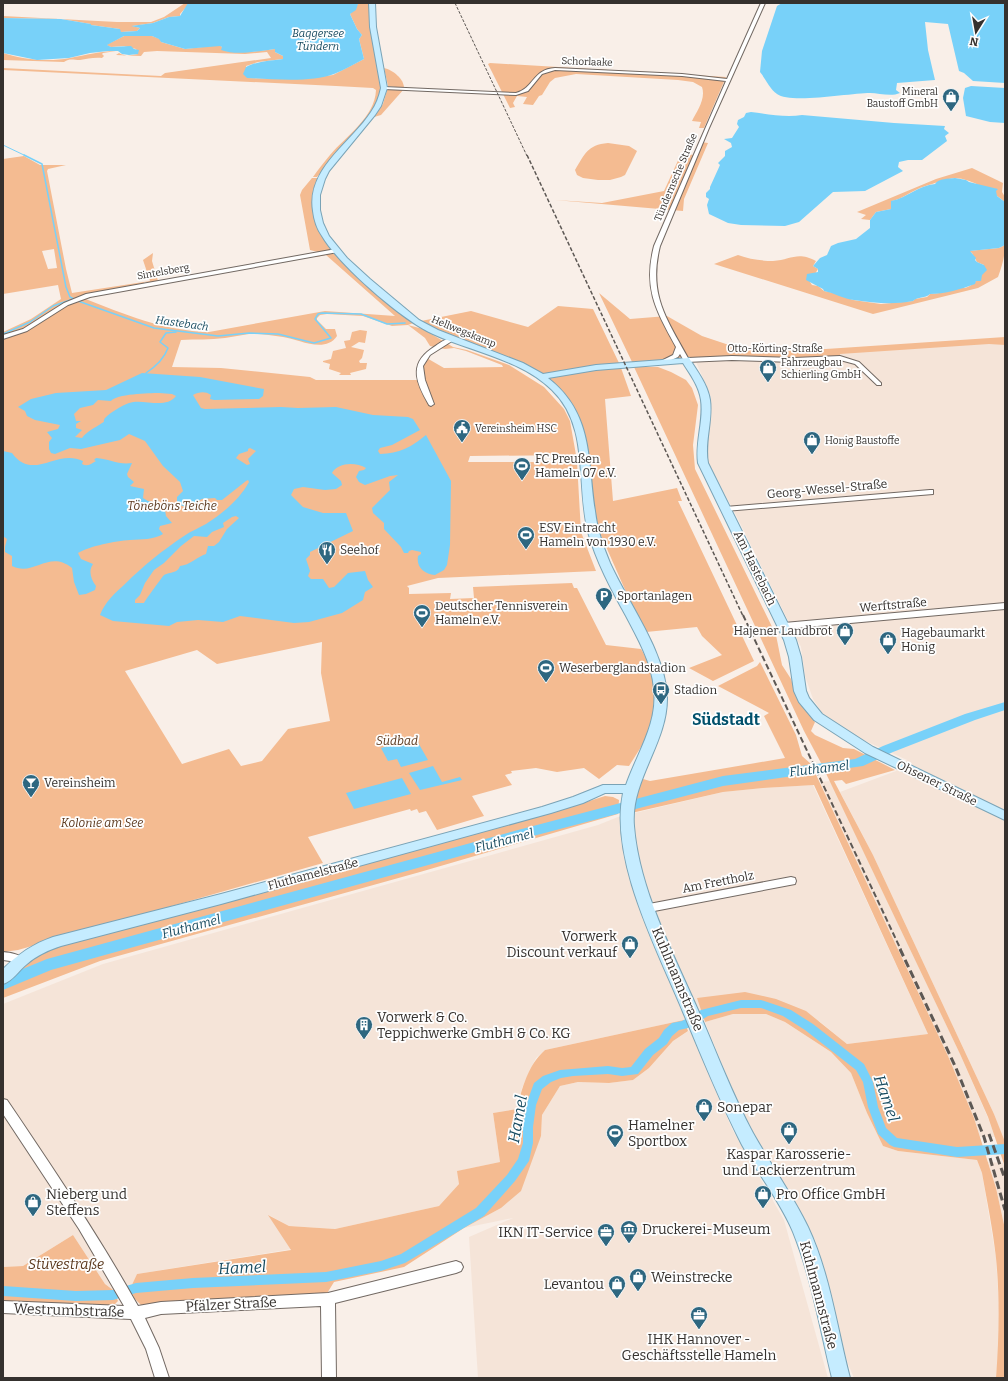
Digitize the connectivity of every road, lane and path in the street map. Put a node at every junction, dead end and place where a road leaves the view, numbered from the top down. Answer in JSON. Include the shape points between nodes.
{"nodes":[{"id":1,"x":372,"y":3,"type":"edge"},
{"id":2,"x":762,"y":3,"type":"edge"},
{"id":3,"x":728,"y":80,"type":"junction"},
{"id":4,"x":384,"y":88,"type":"junction"},
{"id":5,"x":336,"y":251,"type":"junction"},
{"id":6,"x":3,"y":337,"type":"edge"},
{"id":7,"x":450,"y":340,"type":"junction"},
{"id":8,"x":678,"y":346,"type":"junction"},
{"id":9,"x":686,"y":360,"type":"junction"},
{"id":10,"x":662,"y":362,"type":"junction"},
{"id":11,"x":564,"y":372,"type":"junction"},
{"id":12,"x":542,"y":378,"type":"junction"},
{"id":13,"x":879,"y":384,"type":"dead end"},
{"id":14,"x":557,"y":388,"type":"junction"},
{"id":15,"x":431,"y":404,"type":"dead end"},
{"id":16,"x":930,"y":492,"type":"dead end"},
{"id":17,"x":725,"y":508,"type":"junction"},
{"id":18,"x":1005,"y":606,"type":"edge"},
{"id":19,"x":784,"y":626,"type":"junction"},
{"id":20,"x":869,"y":750,"type":"joint"},
{"id":21,"x":630,"y":793,"type":"junction"},
{"id":22,"x":1005,"y":816,"type":"edge"},
{"id":23,"x":791,"y":882,"type":"dead end"},
{"id":24,"x":648,"y":908,"type":"junction"},
{"id":25,"x":3,"y":956,"type":"edge"},
{"id":26,"x":20,"y":961,"type":"junction"},
{"id":27,"x":3,"y":978,"type":"edge"},
{"id":28,"x":3,"y":1104,"type":"edge"},
{"id":29,"x":456,"y":1267,"type":"dead end"},
{"id":30,"x":328,"y":1299,"type":"junction"},
{"id":31,"x":3,"y":1307,"type":"edge"},
{"id":32,"x":134,"y":1313,"type":"junction"},
{"id":33,"x":162,"y":1378,"type":"edge"},
{"id":34,"x":329,"y":1378,"type":"edge"},
{"id":35,"x":841,"y":1378,"type":"edge"}],
"edges":[{"from":1,"to":4,"type":"main road","via":[[373,27]]},
{"from":2,"to":3,"type":"street","name":"Tündernsche Straße"},
{"from":3,"to":4,"type":"street","name":"Schorlaake","via":[[558,69],[545,71],[526,92],[516,94]]},
{"from":3,"to":8,"type":"street","name":"Tündernsche Straße","via":[[663,231],[652,263],[653,291]]},
{"from":4,"to":5,"type":"main road","name":"Hellwegskamp","via":[[377,109],[321,178],[315,208],[319,225]]},
{"from":5,"to":6,"type":"street","name":"Sintelsberg","via":[[98,293],[66,304],[34,325]]},
{"from":5,"to":7,"type":"main road","name":"Hellwegskamp","via":[[416,322]]},
{"from":7,"to":12,"type":"main road","name":"Hellwegskamp","via":[[502,358]]},
{"from":7,"to":15,"type":"street","via":[[429,353],[421,361],[418,369]]},
{"from":8,"to":9,"type":"street","name":"Tündernsche Straße"},
{"from":8,"to":10,"type":"street","via":[[676,356]]},
{"from":9,"to":10,"type":"main road"},
{"from":9,"to":13,"type":"street","name":"Otto-Körting-Straße","via":[[840,358],[857,363]]},
{"from":9,"to":17,"type":"main road","name":"Am Hastebach","via":[[700,386],[706,405],[700,445],[703,463]]},
{"from":10,"to":11,"type":"main road"},
{"from":11,"to":12,"type":"main road"},
{"from":11,"to":14,"type":"main road","via":[[556,378]]},
{"from":12,"to":14,"type":"main road","name":"Hellwegskamp"},
{"from":14,"to":21,"type":"main road","name":"Kuhlmannstraße","via":[[565,397],[577,420],[584,447],[593,533],[656,663],[661,705],[653,738]]},
{"from":16,"to":17,"type":"street","name":"Georg-Wessel-Straße"},
{"from":17,"to":19,"type":"main road","name":"Am Hastebach"},
{"from":18,"to":19,"type":"street","name":"Werftstraße"},
{"from":19,"to":20,"type":"main road","name":"Am Hastebach","via":[[795,657],[797,680],[803,699],[824,722]]},
{"from":20,"to":22,"type":"main road","name":"Ohsener Straße"},
{"from":21,"to":24,"type":"main road","name":"Kuhlmannstraße","via":[[626,825],[638,881]]},
{"from":21,"to":26,"type":"main road","name":"Fluthamelstraße","via":[[613,788],[604,789],[546,810],[58,941],[40,947]]},
{"from":23,"to":24,"type":"street","name":"Am Frettholz"},
{"from":24,"to":35,"type":"main road","name":"Kuhlmannstraße","via":[[740,1125],[802,1232],[814,1266]]},
{"from":25,"to":26,"type":"street"},
{"from":26,"to":27,"type":"main road","name":"Fluthamelstraße"},
{"from":28,"to":32,"type":"street","via":[[98,1249]]},
{"from":29,"to":30,"type":"street","name":"Pfälzer Straße"},
{"from":30,"to":32,"type":"street","name":"Pfälzer Straße","via":[[161,1308]]},
{"from":30,"to":34,"type":"street"},
{"from":31,"to":32,"type":"street","name":"Westrumbstraße"},
{"from":32,"to":33,"type":"street","via":[[154,1350]]}]}
